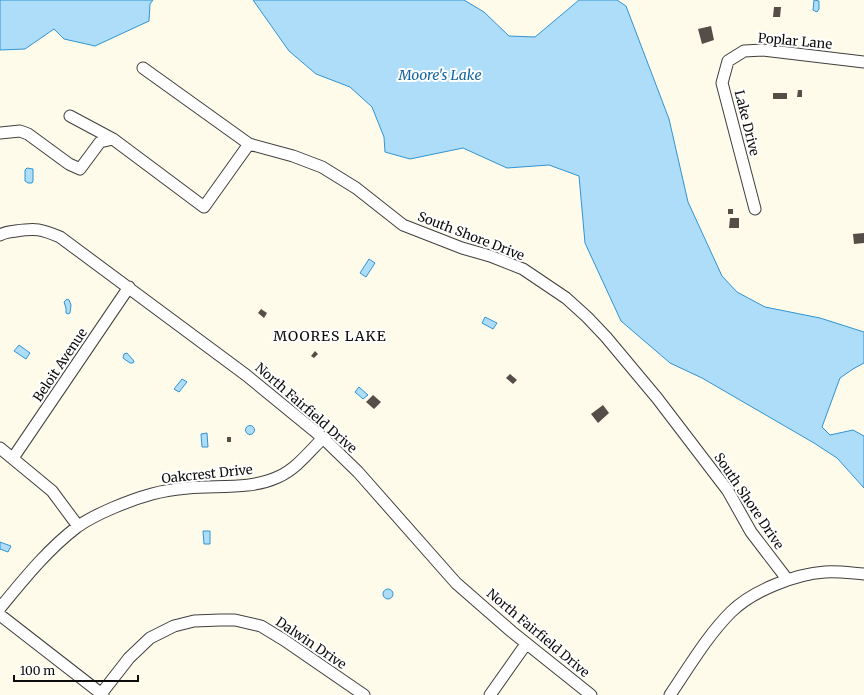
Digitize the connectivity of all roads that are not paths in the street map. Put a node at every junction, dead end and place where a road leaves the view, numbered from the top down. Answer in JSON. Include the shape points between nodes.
{"nodes":[{"id":1,"x":864,"y":62,"type":"edge"},
{"id":2,"x":728,"y":63,"type":"joint"},
{"id":3,"x":143,"y":68,"type":"dead end"},
{"id":4,"x":70,"y":116,"type":"dead end"},
{"id":5,"x":0,"y":133,"type":"edge"},
{"id":6,"x":113,"y":140,"type":"junction"},
{"id":7,"x":249,"y":144,"type":"junction"},
{"id":8,"x":755,"y":209,"type":"dead end"},
{"id":9,"x":2,"y":234,"type":"edge"},
{"id":10,"x":129,"y":287,"type":"junction"},
{"id":11,"x":323,"y":438,"type":"junction"},
{"id":12,"x":0,"y":448,"type":"edge"},
{"id":13,"x":13,"y":458,"type":"junction"},
{"id":14,"x":78,"y":526,"type":"junction"},
{"id":15,"x":864,"y":574,"type":"edge"},
{"id":16,"x":787,"y":579,"type":"junction"},
{"id":17,"x":0,"y":608,"type":"edge"},
{"id":18,"x":0,"y":615,"type":"edge"},
{"id":19,"x":526,"y":644,"type":"junction"},
{"id":20,"x":102,"y":694,"type":"edge"},
{"id":21,"x":364,"y":695,"type":"edge"},
{"id":22,"x":490,"y":695,"type":"edge"},
{"id":23,"x":591,"y":695,"type":"edge"},
{"id":24,"x":670,"y":695,"type":"edge"}],
"edges":[{"from":1,"to":2,"type":"street","name":"Poplar Lane","via":[[763,50],[744,51]]},
{"from":2,"to":8,"type":"street","name":"Lake Drive","via":[[722,83]]},
{"from":3,"to":7,"type":"street","name":"South Shore Drive"},
{"from":4,"to":6,"type":"street"},
{"from":5,"to":6,"type":"street","via":[[20,130],[80,169],[100,142]]},
{"from":6,"to":7,"type":"street","via":[[204,207]]},
{"from":7,"to":16,"type":"street","name":"South Shore Drive","via":[[322,167],[356,188],[403,225],[523,269],[566,298],[606,337],[657,398],[728,491],[751,532]]},
{"from":9,"to":10,"type":"street","name":"North Fairfield Drive","via":[[32,228],[60,237]]},
{"from":10,"to":11,"type":"street","name":"North Fairfield Drive","via":[[246,374]]},
{"from":10,"to":13,"type":"street","name":"Beloit Avenue"},
{"from":11,"to":14,"type":"street","name":"Oakcrest Drive","via":[[299,464],[278,477],[247,486],[188,488],[152,494],[106,511]]},
{"from":11,"to":19,"type":"street","name":"North Fairfield Drive","via":[[358,472],[456,583]]},
{"from":12,"to":13,"type":"street"},
{"from":13,"to":14,"type":"street","via":[[52,491]]},
{"from":14,"to":17,"type":"street","name":"Oakcrest Drive","via":[[32,569]]},
{"from":15,"to":16,"type":"street","via":[[824,572]]},
{"from":16,"to":24,"type":"street","via":[[754,596],[732,612],[712,635]]},
{"from":18,"to":20,"type":"street"},
{"from":19,"to":22,"type":"street"},
{"from":19,"to":23,"type":"street","name":"North Fairfield Drive"},
{"from":20,"to":21,"type":"street","name":"Dalwin Drive","via":[[129,658],[150,638],[174,626],[194,621],[235,620],[260,626]]}]}
